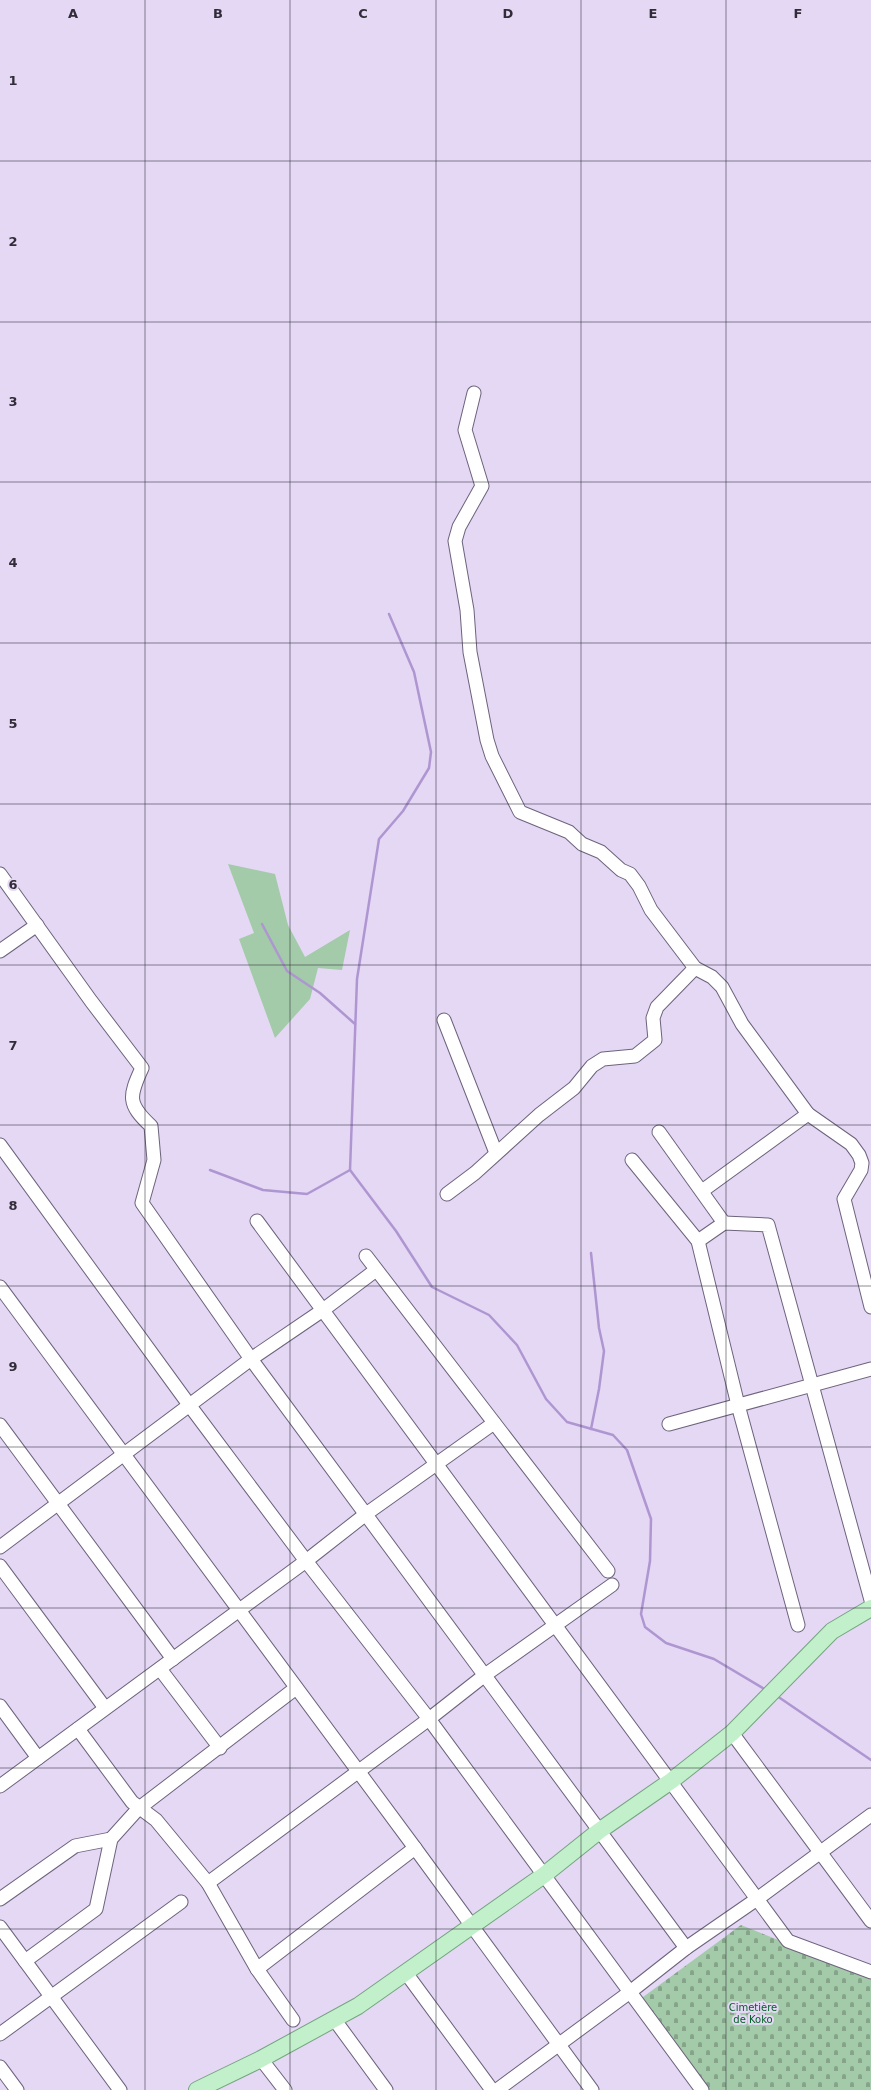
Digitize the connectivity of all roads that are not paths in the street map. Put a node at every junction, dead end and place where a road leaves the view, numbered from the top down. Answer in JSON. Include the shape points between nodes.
{"nodes":[{"id":1,"x":474,"y":393,"type":"dead end"},
{"id":2,"x":0,"y":874,"type":"edge"},
{"id":3,"x":37,"y":925,"type":"junction"},
{"id":4,"x":0,"y":950,"type":"edge"},
{"id":5,"x":696,"y":968,"type":"junction"},
{"id":6,"x":444,"y":1020,"type":"dead end"},
{"id":7,"x":808,"y":1114,"type":"junction"},
{"id":8,"x":659,"y":1132,"type":"dead end"},
{"id":9,"x":0,"y":1145,"type":"edge"},
{"id":10,"x":496,"y":1153,"type":"junction"},
{"id":11,"x":632,"y":1160,"type":"dead end"},
{"id":12,"x":702,"y":1191,"type":"junction"},
{"id":13,"x":447,"y":1194,"type":"dead end"},
{"id":14,"x":257,"y":1221,"type":"dead end"},
{"id":15,"x":724,"y":1223,"type":"junction"},
{"id":16,"x":698,"y":1241,"type":"junction"},
{"id":17,"x":366,"y":1256,"type":"dead end"},
{"id":18,"x":376,"y":1270,"type":"junction"},
{"id":19,"x":0,"y":1287,"type":"edge"},
{"id":20,"x":871,"y":1307,"type":"edge"},
{"id":21,"x":323,"y":1310,"type":"junction"},
{"id":22,"x":251,"y":1359,"type":"junction"},
{"id":23,"x":871,"y":1369,"type":"edge"},
{"id":24,"x":811,"y":1385,"type":"junction"},
{"id":25,"x":738,"y":1405,"type":"junction"},
{"id":26,"x":190,"y":1406,"type":"junction"},
{"id":27,"x":494,"y":1423,"type":"junction"},
{"id":28,"x":669,"y":1424,"type":"dead end"},
{"id":29,"x":0,"y":1425,"type":"edge"},
{"id":30,"x":124,"y":1456,"type":"junction"},
{"id":31,"x":437,"y":1465,"type":"junction"},
{"id":32,"x":58,"y":1504,"type":"junction"},
{"id":33,"x":366,"y":1514,"type":"junction"},
{"id":34,"x":0,"y":1547,"type":"edge"},
{"id":35,"x":306,"y":1561,"type":"junction"},
{"id":36,"x":0,"y":1566,"type":"edge"},
{"id":37,"x":608,"y":1571,"type":"dead end"},
{"id":38,"x":612,"y":1585,"type":"dead end"},
{"id":39,"x":871,"y":1600,"type":"edge"},
{"id":40,"x":871,"y":1608,"type":"edge"},
{"id":41,"x":238,"y":1611,"type":"junction"},
{"id":42,"x":798,"y":1625,"type":"dead end"},
{"id":43,"x":556,"y":1626,"type":"junction"},
{"id":44,"x":173,"y":1659,"type":"junction"},
{"id":45,"x":160,"y":1668,"type":"junction"},
{"id":46,"x":485,"y":1675,"type":"junction"},
{"id":47,"x":296,"y":1688,"type":"junction"},
{"id":48,"x":0,"y":1706,"type":"edge"},
{"id":49,"x":106,"y":1708,"type":"junction"},
{"id":50,"x":429,"y":1720,"type":"junction"},
{"id":51,"x":78,"y":1729,"type":"junction"},
{"id":52,"x":732,"y":1732,"type":"junction"},
{"id":53,"x":220,"y":1748,"type":"junction"},
{"id":54,"x":38,"y":1758,"type":"junction"},
{"id":55,"x":357,"y":1772,"type":"junction"},
{"id":56,"x":671,"y":1782,"type":"junction"},
{"id":57,"x":0,"y":1786,"type":"edge"},
{"id":58,"x":138,"y":1809,"type":"junction"},
{"id":59,"x":871,"y":1815,"type":"edge"},
{"id":60,"x":599,"y":1831,"type":"junction"},
{"id":61,"x":111,"y":1839,"type":"junction"},
{"id":62,"x":415,"y":1848,"type":"junction"},
{"id":63,"x":820,"y":1852,"type":"junction"},
{"id":64,"x":544,"y":1875,"type":"junction"},
{"id":65,"x":208,"y":1883,"type":"junction"},
{"id":66,"x":0,"y":1899,"type":"edge"},
{"id":67,"x":757,"y":1899,"type":"junction"},
{"id":68,"x":181,"y":1902,"type":"dead end"},
{"id":69,"x":870,"y":1917,"type":"edge"},
{"id":70,"x":0,"y":1927,"type":"edge"},
{"id":71,"x":471,"y":1927,"type":"junction"},
{"id":72,"x":686,"y":1948,"type":"junction"},
{"id":73,"x":25,"y":1961,"type":"junction"},
{"id":74,"x":257,"y":1969,"type":"junction"},
{"id":75,"x":871,"y":1972,"type":"edge"},
{"id":76,"x":406,"y":1973,"type":"junction"},
{"id":77,"x":630,"y":1992,"type":"junction"},
{"id":78,"x":52,"y":1997,"type":"junction"},
{"id":79,"x":334,"y":2019,"type":"junction"},
{"id":80,"x":293,"y":2020,"type":"dead end"},
{"id":81,"x":0,"y":2034,"type":"edge"},
{"id":82,"x":558,"y":2045,"type":"junction"},
{"id":83,"x":261,"y":2059,"type":"junction"},
{"id":84,"x":0,"y":2067,"type":"edge"},
{"id":85,"x":17,"y":2090,"type":"edge"},
{"id":86,"x":120,"y":2090,"type":"edge"},
{"id":87,"x":196,"y":2090,"type":"edge"},
{"id":88,"x":284,"y":2090,"type":"edge"},
{"id":89,"x":386,"y":2090,"type":"edge"},
{"id":90,"x":492,"y":2090,"type":"edge"},
{"id":91,"x":497,"y":2090,"type":"edge"},
{"id":92,"x":592,"y":2090,"type":"edge"},
{"id":93,"x":702,"y":2090,"type":"edge"}],
"edges":[{"from":1,"to":5,"type":"street","via":[[465,430],[482,486],[459,527],[455,541],[467,610],[474,675],[492,756],[520,812],[569,832],[582,844],[601,852],[621,870],[630,874],[651,910]]},
{"from":2,"to":3,"type":"street"},
{"from":3,"to":4,"type":"street"},
{"from":3,"to":22,"type":"street","via":[[142,1068],[131,1091],[136,1112],[151,1126],[154,1160],[142,1203]]},
{"from":5,"to":7,"type":"street","via":[[712,976],[722,987],[742,1024]]},
{"from":5,"to":10,"type":"street","via":[[657,1006],[653,1018],[655,1040],[635,1056],[603,1059],[592,1066],[574,1088]]},
{"from":6,"to":10,"type":"street"},
{"from":7,"to":12,"type":"street"},
{"from":7,"to":20,"type":"street","via":[[851,1144],[862,1163],[861,1170],[844,1200]]},
{"from":8,"to":12,"type":"street"},
{"from":9,"to":26,"type":"street"},
{"from":10,"to":13,"type":"street","via":[[475,1174]]},
{"from":11,"to":16,"type":"street"},
{"from":12,"to":15,"type":"street"},
{"from":14,"to":21,"type":"street"},
{"from":15,"to":16,"type":"street"},
{"from":15,"to":24,"type":"street","via":[[768,1225]]},
{"from":16,"to":25,"type":"street"},
{"from":17,"to":18,"type":"street"},
{"from":18,"to":21,"type":"street"},
{"from":18,"to":27,"type":"street"},
{"from":19,"to":30,"type":"street"},
{"from":21,"to":22,"type":"street"},
{"from":21,"to":31,"type":"street"},
{"from":22,"to":26,"type":"street"},
{"from":22,"to":33,"type":"street"},
{"from":23,"to":24,"type":"street"},
{"from":24,"to":25,"type":"street"},
{"from":24,"to":39,"type":"street"},
{"from":25,"to":28,"type":"street"},
{"from":25,"to":42,"type":"street"},
{"from":26,"to":30,"type":"street"},
{"from":26,"to":35,"type":"street"},
{"from":27,"to":31,"type":"street"},
{"from":27,"to":37,"type":"street"},
{"from":29,"to":32,"type":"street"},
{"from":30,"to":32,"type":"street"},
{"from":30,"to":41,"type":"street"},
{"from":31,"to":33,"type":"street"},
{"from":31,"to":43,"type":"street"},
{"from":32,"to":34,"type":"street"},
{"from":32,"to":44,"type":"street"},
{"from":33,"to":35,"type":"street"},
{"from":33,"to":46,"type":"street"},
{"from":35,"to":41,"type":"street"},
{"from":35,"to":50,"type":"street"},
{"from":36,"to":49,"type":"street"},
{"from":38,"to":43,"type":"street"},
{"from":40,"to":52,"type":"main road","via":[[832,1631]]},
{"from":41,"to":44,"type":"street"},
{"from":41,"to":47,"type":"street"},
{"from":43,"to":46,"type":"street"},
{"from":43,"to":56,"type":"street"},
{"from":44,"to":45,"type":"street"},
{"from":45,"to":49,"type":"street"},
{"from":45,"to":53,"type":"street"},
{"from":46,"to":50,"type":"street"},
{"from":46,"to":60,"type":"street"},
{"from":47,"to":53,"type":"street"},
{"from":47,"to":55,"type":"street"},
{"from":48,"to":54,"type":"street"},
{"from":49,"to":51,"type":"street"},
{"from":50,"to":55,"type":"street"},
{"from":50,"to":64,"type":"street"},
{"from":51,"to":54,"type":"street"},
{"from":51,"to":58,"type":"street"},
{"from":52,"to":56,"type":"main road"},
{"from":52,"to":63,"type":"street"},
{"from":53,"to":58,"type":"street"},
{"from":54,"to":57,"type":"street"},
{"from":55,"to":62,"type":"street"},
{"from":55,"to":65,"type":"street"},
{"from":56,"to":60,"type":"main road"},
{"from":56,"to":67,"type":"street"},
{"from":58,"to":61,"type":"street"},
{"from":58,"to":65,"type":"street","via":[[156,1820]]},
{"from":59,"to":63,"type":"street"},
{"from":60,"to":64,"type":"main road"},
{"from":60,"to":72,"type":"street"},
{"from":61,"to":66,"type":"street","via":[[75,1846]]},
{"from":61,"to":73,"type":"street","via":[[96,1909]]},
{"from":62,"to":71,"type":"street"},
{"from":62,"to":74,"type":"street"},
{"from":63,"to":67,"type":"street"},
{"from":63,"to":69,"type":"street"},
{"from":64,"to":71,"type":"main road"},
{"from":64,"to":77,"type":"street"},
{"from":65,"to":74,"type":"street"},
{"from":67,"to":72,"type":"street"},
{"from":67,"to":75,"type":"street","via":[[788,1941]]},
{"from":68,"to":78,"type":"street"},
{"from":70,"to":73,"type":"street"},
{"from":71,"to":76,"type":"main road"},
{"from":71,"to":82,"type":"street"},
{"from":72,"to":77,"type":"street"},
{"from":73,"to":78,"type":"street"},
{"from":74,"to":80,"type":"street"},
{"from":76,"to":79,"type":"main road"},
{"from":76,"to":90,"type":"street"},
{"from":77,"to":82,"type":"street"},
{"from":77,"to":93,"type":"street"},
{"from":78,"to":81,"type":"street"},
{"from":78,"to":86,"type":"street"},
{"from":79,"to":83,"type":"main road"},
{"from":79,"to":89,"type":"street"},
{"from":82,"to":91,"type":"street"},
{"from":82,"to":92,"type":"street"},
{"from":83,"to":87,"type":"main road"},
{"from":83,"to":88,"type":"street"},
{"from":84,"to":85,"type":"street"}]}
